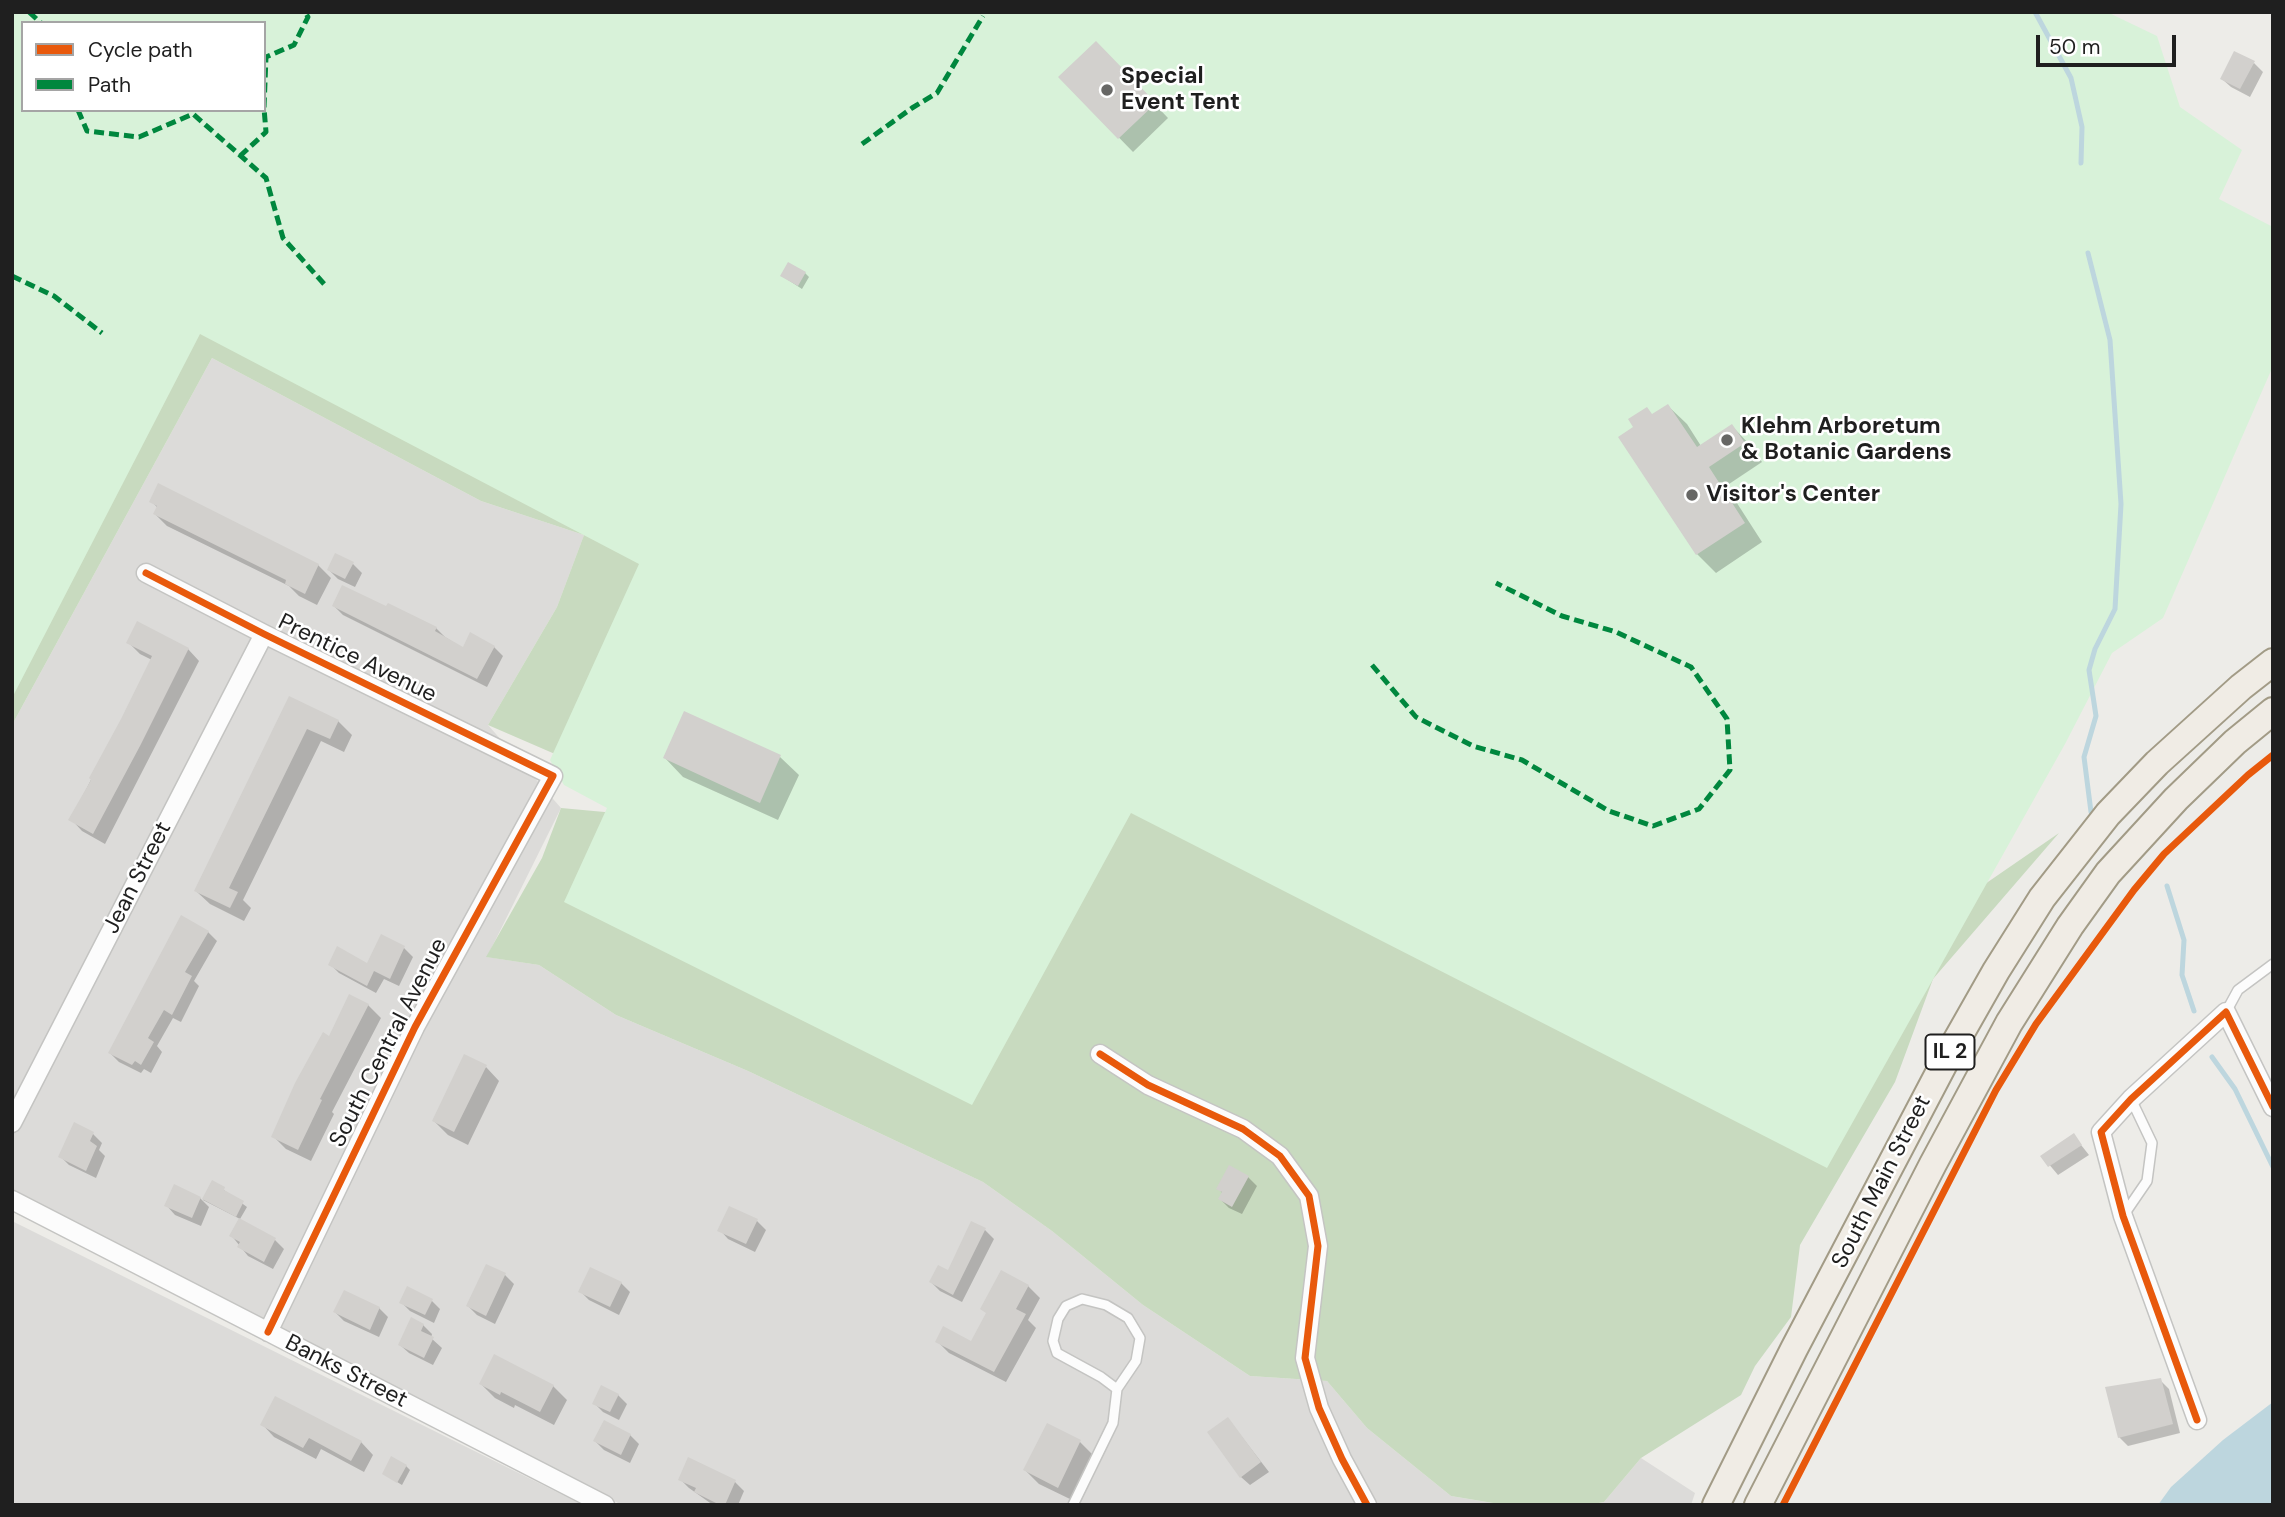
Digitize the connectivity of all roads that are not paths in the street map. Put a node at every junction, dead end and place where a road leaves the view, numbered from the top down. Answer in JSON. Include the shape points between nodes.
{"nodes":[{"id":1,"x":146,"y":573,"type":"dead end"},
{"id":2,"x":264,"y":634,"type":"junction"},
{"id":3,"x":2273,"y":662,"type":"edge"},
{"id":4,"x":2273,"y":711,"type":"edge"},
{"id":5,"x":2273,"y":733,"type":"edge"},
{"id":6,"x":553,"y":776,"type":"joint"},
{"id":7,"x":2273,"y":964,"type":"edge"},
{"id":8,"x":2040,"y":974,"type":"junction"},
{"id":9,"x":2226,"y":1012,"type":"junction"},
{"id":10,"x":1100,"y":1054,"type":"dead end"},
{"id":11,"x":2131,"y":1099,"type":"junction"},
{"id":12,"x":2273,"y":1107,"type":"edge"},
{"id":13,"x":12,"y":1123,"type":"edge"},
{"id":14,"x":12,"y":1200,"type":"edge"},
{"id":15,"x":2123,"y":1216,"type":"junction"},
{"id":16,"x":268,"y":1332,"type":"junction"},
{"id":17,"x":1117,"y":1389,"type":"junction"},
{"id":18,"x":2197,"y":1420,"type":"dead end"},
{"id":19,"x":606,"y":1505,"type":"edge"},
{"id":20,"x":1073,"y":1505,"type":"edge"},
{"id":21,"x":1367,"y":1505,"type":"edge"},
{"id":22,"x":1716,"y":1505,"type":"edge"},
{"id":23,"x":1758,"y":1505,"type":"edge"}],
"edges":[{"from":1,"to":2,"type":"street","name":"Prentice Avenue"},
{"from":2,"to":6,"type":"street","name":"Prentice Avenue"},
{"from":2,"to":13,"type":"street","name":"Jean Street"},
{"from":3,"to":22,"type":"main road","name":"South Main Street","number":"IL 2","via":[[2157,763],[2108,814],[2042,898],[1950,1052]]},
{"from":4,"to":8,"type":"main road","name":"South Main Street","number":"IL 2","via":[[2235,741],[2108,873]]},
{"from":5,"to":8,"type":"main road","via":[[2203,795]]},
{"from":6,"to":16,"type":"street","name":"South Central Avenue","via":[[415,1027]]},
{"from":7,"to":9,"type":"lane","via":[[2238,990]]},
{"from":8,"to":23,"type":"main road","name":"South Main Street","number":"IL 2","via":[[1939,1152]]},
{"from":9,"to":11,"type":"street"},
{"from":9,"to":12,"type":"street"},
{"from":10,"to":21,"type":"street","via":[[1148,1085],[1243,1129],[1280,1156],[1309,1196],[1318,1246],[1304,1358],[1319,1408]]},
{"from":11,"to":15,"type":"lane","via":[[2152,1143],[2147,1181]]},
{"from":11,"to":15,"type":"street","via":[[2101,1132]]},
{"from":14,"to":16,"type":"street","name":"Banks Street"},
{"from":15,"to":18,"type":"street"},
{"from":16,"to":19,"type":"street","name":"Banks Street"},
{"from":17,"to":17,"type":"lane","via":[[1057,1353],[1053,1341],[1066,1306],[1082,1300],[1106,1305],[1128,1318],[1140,1338],[1136,1362]]},
{"from":17,"to":20,"type":"lane","via":[[1113,1423]]}]}
